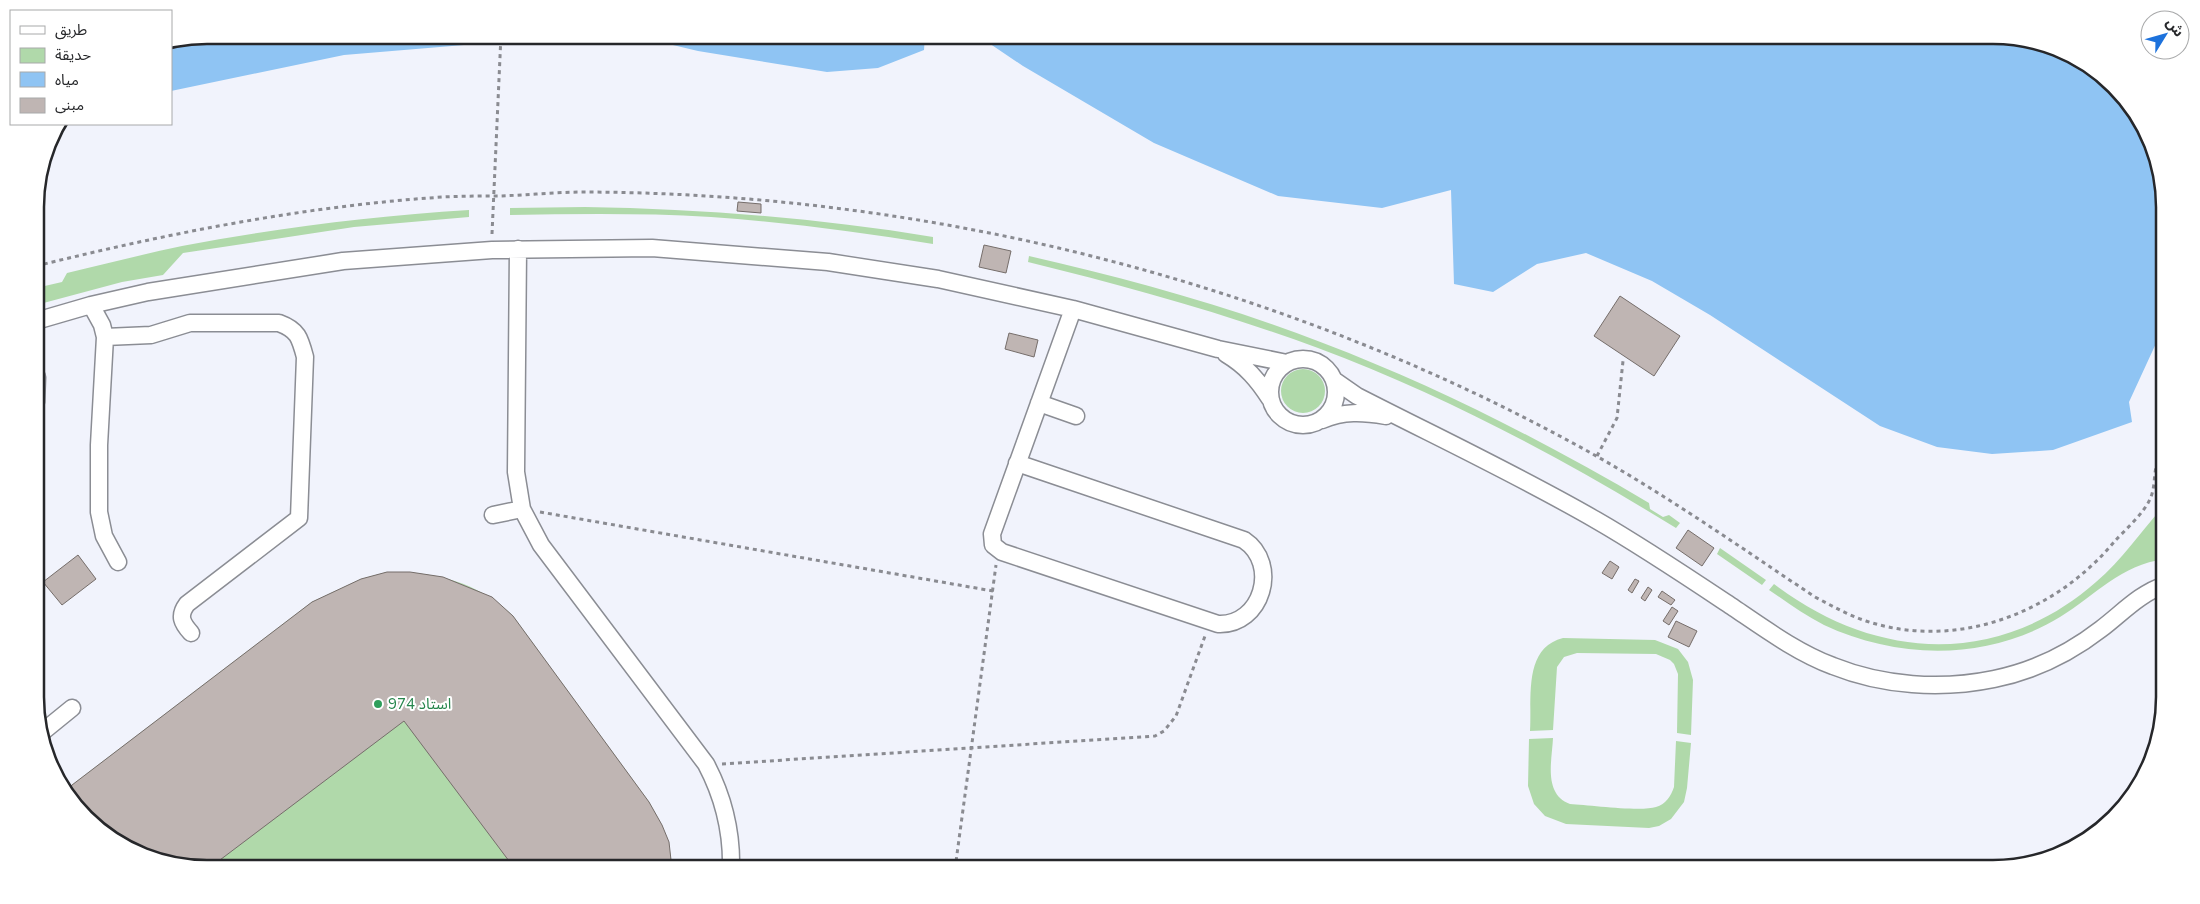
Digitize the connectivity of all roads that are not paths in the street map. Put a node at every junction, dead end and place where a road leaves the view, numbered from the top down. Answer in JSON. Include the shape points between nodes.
{"nodes":[{"id":1,"x":518,"y":249,"type":"junction"},
{"id":2,"x":91,"y":305,"type":"junction"},
{"id":3,"x":1073,"y":309,"type":"junction"},
{"id":4,"x":44,"y":319,"type":"edge"},
{"id":5,"x":105,"y":337,"type":"junction"},
{"id":6,"x":1218,"y":349,"type":"junction"},
{"id":7,"x":1287,"y":363,"type":"junction"},
{"id":8,"x":1334,"y":380,"type":"junction"},
{"id":9,"x":1270,"y":399,"type":"junction"},
{"id":10,"x":1039,"y":403,"type":"junction"},
{"id":11,"x":1076,"y":416,"type":"dead end"},
{"id":12,"x":1399,"y":418,"type":"junction"},
{"id":13,"x":1322,"y":420,"type":"junction"},
{"id":14,"x":1017,"y":463,"type":"junction"},
{"id":15,"x":522,"y":509,"type":"junction"},
{"id":16,"x":493,"y":515,"type":"dead end"},
{"id":17,"x":118,"y":562,"type":"dead end"},
{"id":18,"x":2156,"y":588,"type":"edge"},
{"id":19,"x":191,"y":633,"type":"dead end"},
{"id":20,"x":72,"y":708,"type":"dead end"},
{"id":21,"x":47,"y":728,"type":"edge"},
{"id":22,"x":731,"y":860,"type":"edge"}],
"edges":[{"from":1,"to":2,"type":"street","via":[[343,261],[148,292]]},
{"from":1,"to":3,"type":"street","via":[[652,248],[828,262],[938,279]]},
{"from":1,"to":15,"type":"street","via":[[516,472]]},
{"from":2,"to":4,"type":"street"},
{"from":2,"to":5,"type":"street"},
{"from":3,"to":6,"type":"street"},
{"from":3,"to":10,"type":"street"},
{"from":5,"to":17,"type":"street","via":[[98,512],[104,536]]},
{"from":5,"to":19,"type":"street","via":[[151,335],[190,323],[278,323],[300,337],[305,357],[299,518],[187,604],[181,614]]},
{"from":6,"to":7,"type":"street"},
{"from":6,"to":9,"type":"street","via":[[1256,377]]},
{"from":7,"to":8,"type":"street","via":[[1303,359],[1319,363]]},
{"from":7,"to":9,"type":"street","via":[[1273,378]]},
{"from":8,"to":12,"type":"street"},
{"from":8,"to":13,"type":"street","via":[[1335,402]]},
{"from":9,"to":13,"type":"street","via":[[1278,414],[1291,423],[1312,425]]},
{"from":10,"to":11,"type":"street"},
{"from":10,"to":14,"type":"street"},
{"from":12,"to":13,"type":"street","via":[[1363,412],[1339,413]]},
{"from":12,"to":18,"type":"street","via":[[1536,486],[1599,522],[1787,643],[1831,666],[1868,677],[1935,685],[1986,680],[2020,672],[2063,654],[2100,631]]},
{"from":14,"to":14,"type":"street","via":[[1235,536],[1252,545],[1264,570],[1262,592],[1257,603],[1244,616],[1230,623],[1218,624],[1002,552],[993,545],[992,534]]},
{"from":15,"to":16,"type":"street"},
{"from":15,"to":22,"type":"street","via":[[541,545],[706,764],[726,813]]},
{"from":20,"to":21,"type":"street"}]}
